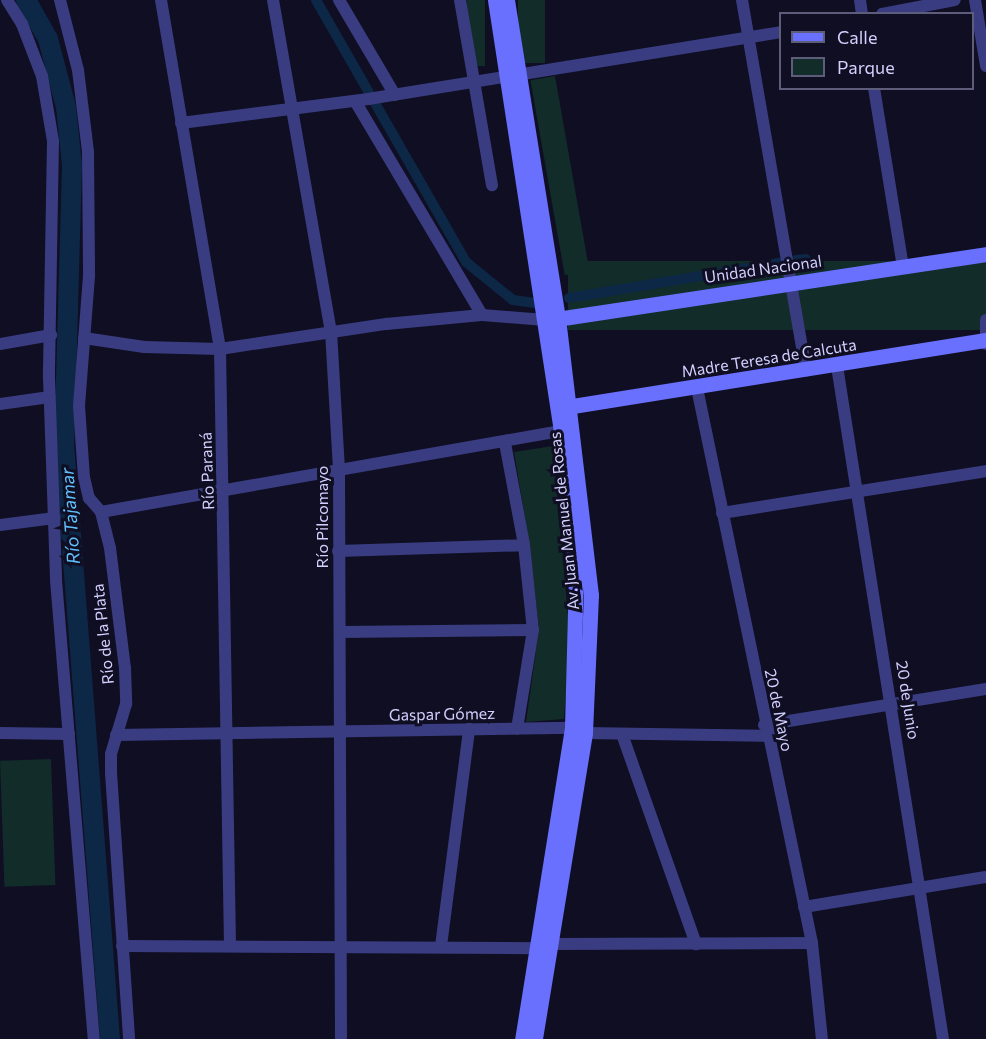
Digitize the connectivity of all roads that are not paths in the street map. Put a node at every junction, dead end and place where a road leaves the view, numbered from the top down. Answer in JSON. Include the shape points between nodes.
{"nodes":[{"id":1,"x":7,"y":0,"type":"edge"},
{"id":2,"x":60,"y":0,"type":"edge"},
{"id":3,"x":161,"y":0,"type":"edge"},
{"id":4,"x":273,"y":0,"type":"edge"},
{"id":5,"x":339,"y":0,"type":"edge"},
{"id":6,"x":460,"y":0,"type":"edge"},
{"id":7,"x":495,"y":0,"type":"edge"},
{"id":8,"x":507,"y":0,"type":"edge"},
{"id":9,"x":742,"y":0,"type":"edge"},
{"id":10,"x":955,"y":0,"type":"edge"},
{"id":11,"x":975,"y":0,"type":"edge"},
{"id":12,"x":892,"y":12,"type":"edge"},
{"id":13,"x":779,"y":32,"type":"edge"},
{"id":14,"x":748,"y":37,"type":"junction"},
{"id":15,"x":986,"y":66,"type":"edge"},
{"id":16,"x":513,"y":74,"type":"junction"},
{"id":17,"x":472,"y":81,"type":"junction"},
{"id":18,"x":874,"y":90,"type":"edge"},
{"id":19,"x":394,"y":95,"type":"junction"},
{"id":20,"x":367,"y":99,"type":"junction"},
{"id":21,"x":290,"y":110,"type":"junction"},
{"id":22,"x":181,"y":123,"type":"junction"},
{"id":23,"x":492,"y":185,"type":"dead end"},
{"id":24,"x":986,"y":254,"type":"edge"},
{"id":25,"x":903,"y":267,"type":"junction"},
{"id":26,"x":792,"y":283,"type":"junction"},
{"id":27,"x":482,"y":315,"type":"junction"},
{"id":28,"x":551,"y":319,"type":"junction"},
{"id":29,"x":986,"y":320,"type":"edge"},
{"id":30,"x":331,"y":331,"type":"junction"},
{"id":31,"x":51,"y":336,"type":"junction"},
{"id":32,"x":84,"y":339,"type":"junction"},
{"id":33,"x":986,"y":341,"type":"edge"},
{"id":34,"x":0,"y":344,"type":"edge"},
{"id":35,"x":220,"y":349,"type":"junction"},
{"id":36,"x":837,"y":366,"type":"junction"},
{"id":37,"x":806,"y":370,"type":"junction"},
{"id":38,"x":697,"y":388,"type":"junction"},
{"id":39,"x":50,"y":397,"type":"junction"},
{"id":40,"x":0,"y":404,"type":"edge"},
{"id":41,"x":564,"y":408,"type":"junction"},
{"id":42,"x":561,"y":431,"type":"junction"},
{"id":43,"x":505,"y":443,"type":"junction"},
{"id":44,"x":339,"y":470,"type":"junction"},
{"id":45,"x":986,"y":471,"type":"edge"},
{"id":46,"x":225,"y":489,"type":"junction"},
{"id":47,"x":857,"y":491,"type":"junction"},
{"id":48,"x":101,"y":512,"type":"junction"},
{"id":49,"x":722,"y":513,"type":"junction"},
{"id":50,"x":55,"y":518,"type":"junction"},
{"id":51,"x":0,"y":525,"type":"edge"},
{"id":52,"x":524,"y":545,"type":"junction"},
{"id":53,"x":338,"y":551,"type":"junction"},
{"id":54,"x":533,"y":630,"type":"junction"},
{"id":55,"x":340,"y":632,"type":"junction"},
{"id":56,"x":986,"y":689,"type":"edge"},
{"id":57,"x":893,"y":704,"type":"junction"},
{"id":58,"x":469,"y":729,"type":"junction"},
{"id":59,"x":517,"y":729,"type":"junction"},
{"id":60,"x":766,"y":730,"type":"junction"},
{"id":61,"x":579,"y":731,"type":"junction"},
{"id":62,"x":342,"y":732,"type":"junction"},
{"id":63,"x":0,"y":733,"type":"edge"},
{"id":64,"x":69,"y":734,"type":"junction"},
{"id":65,"x":229,"y":734,"type":"junction"},
{"id":66,"x":622,"y":734,"type":"junction"},
{"id":67,"x":116,"y":735,"type":"junction"},
{"id":68,"x":986,"y":877,"type":"edge"},
{"id":69,"x":920,"y":888,"type":"junction"},
{"id":70,"x":804,"y":907,"type":"junction"},
{"id":71,"x":812,"y":943,"type":"junction"},
{"id":72,"x":696,"y":944,"type":"junction"},
{"id":73,"x":230,"y":945,"type":"junction"},
{"id":74,"x":122,"y":946,"type":"junction"},
{"id":75,"x":441,"y":946,"type":"junction"},
{"id":76,"x":545,"y":946,"type":"junction"},
{"id":77,"x":342,"y":947,"type":"junction"},
{"id":78,"x":94,"y":1039,"type":"edge"},
{"id":79,"x":129,"y":1039,"type":"edge"},
{"id":80,"x":342,"y":1039,"type":"edge"},
{"id":81,"x":522,"y":1039,"type":"edge"},
{"id":82,"x":535,"y":1039,"type":"edge"},
{"id":83,"x":822,"y":1039,"type":"edge"},
{"id":84,"x":943,"y":1039,"type":"edge"}],
"edges":[{"from":1,"to":31,"type":"street","via":[[22,24],[50,105],[54,173]]},
{"from":2,"to":32,"type":"street","name":"Río de la Plata","via":[[78,70],[88,152],[89,276]]},
{"from":3,"to":22,"type":"street","name":"Río Paraná"},
{"from":4,"to":21,"type":"street","name":"Río Pilcomayo"},
{"from":5,"to":19,"type":"street"},
{"from":6,"to":17,"type":"street"},
{"from":7,"to":16,"type":"main road","name":"Av. Juan Manuel de Rosas"},
{"from":8,"to":16,"type":"main road","name":"Av. Juan Manuel de Rosas"},
{"from":9,"to":14,"type":"street"},
{"from":10,"to":12,"type":"street"},
{"from":11,"to":15,"type":"street"},
{"from":13,"to":14,"type":"street"},
{"from":14,"to":16,"type":"street"},
{"from":14,"to":26,"type":"street"},
{"from":16,"to":17,"type":"street"},
{"from":16,"to":28,"type":"main road","name":"Av. Juan Manuel de Rosas"},
{"from":17,"to":19,"type":"street"},
{"from":17,"to":23,"type":"street"},
{"from":18,"to":25,"type":"street"},
{"from":19,"to":20,"type":"street"},
{"from":20,"to":21,"type":"street"},
{"from":20,"to":27,"type":"street"},
{"from":21,"to":22,"type":"street"},
{"from":21,"to":30,"type":"street","name":"Río Pilcomayo"},
{"from":22,"to":35,"type":"street","name":"Río Paraná"},
{"from":24,"to":25,"type":"main road","name":"Unidad Nacional"},
{"from":25,"to":26,"type":"main road","name":"Unidad Nacional"},
{"from":26,"to":28,"type":"main road","name":"Unidad Nacional"},
{"from":26,"to":37,"type":"street"},
{"from":27,"to":28,"type":"street"},
{"from":27,"to":30,"type":"street"},
{"from":28,"to":41,"type":"main road","name":"Av. Juan Manuel de Rosas"},
{"from":29,"to":33,"type":"street"},
{"from":30,"to":35,"type":"street"},
{"from":30,"to":44,"type":"street","name":"Río Pilcomayo"},
{"from":31,"to":34,"type":"street"},
{"from":31,"to":39,"type":"street"},
{"from":32,"to":35,"type":"street","via":[[144,347]]},
{"from":32,"to":48,"type":"street","name":"Río de la Plata","via":[[79,406],[84,477],[89,498]]},
{"from":33,"to":36,"type":"main road","name":"Madre Teresa de Calcuta"},
{"from":35,"to":46,"type":"street","name":"Río Paraná"},
{"from":36,"to":37,"type":"main road","name":"Madre Teresa de Calcuta"},
{"from":36,"to":47,"type":"street","name":"20 de Junio"},
{"from":37,"to":38,"type":"main road","name":"Madre Teresa de Calcuta"},
{"from":38,"to":41,"type":"main road","name":"Madre Teresa de Calcuta"},
{"from":38,"to":49,"type":"street","name":"20 de Mayo"},
{"from":39,"to":40,"type":"street"},
{"from":39,"to":50,"type":"street"},
{"from":41,"to":42,"type":"main road","name":"Av. Juan Manuel de Rosas"},
{"from":41,"to":61,"type":"main road","name":"Av. Juan Manuel de Rosas","via":[[591,594]]},
{"from":42,"to":43,"type":"street"},
{"from":42,"to":61,"type":"main road","name":"Av. Juan Manuel de Rosas","via":[[576,574]]},
{"from":43,"to":44,"type":"street"},
{"from":43,"to":52,"type":"street"},
{"from":44,"to":46,"type":"street"},
{"from":44,"to":53,"type":"street","name":"Río Pilcomayo"},
{"from":45,"to":47,"type":"street"},
{"from":46,"to":48,"type":"street"},
{"from":46,"to":65,"type":"street","name":"Río Paraná"},
{"from":47,"to":49,"type":"street"},
{"from":47,"to":57,"type":"street","name":"20 de Junio"},
{"from":48,"to":67,"type":"street","name":"Río de la Plata","via":[[110,548],[125,668],[126,704]]},
{"from":49,"to":60,"type":"street","name":"20 de Mayo"},
{"from":50,"to":51,"type":"street"},
{"from":50,"to":64,"type":"street"},
{"from":52,"to":53,"type":"street"},
{"from":52,"to":54,"type":"street"},
{"from":53,"to":55,"type":"street","name":"Río Pilcomayo"},
{"from":54,"to":55,"type":"street"},
{"from":54,"to":59,"type":"street"},
{"from":55,"to":62,"type":"street","name":"Río Pilcomayo"},
{"from":56,"to":57,"type":"street","name":"Gaspar Gómez"},
{"from":57,"to":60,"type":"street","name":"Gaspar Gómez"},
{"from":57,"to":69,"type":"street","name":"20 de Junio"},
{"from":58,"to":59,"type":"street","name":"Gaspar Gómez"},
{"from":58,"to":62,"type":"street","name":"Gaspar Gómez"},
{"from":58,"to":75,"type":"street"},
{"from":59,"to":61,"type":"street","name":"Gaspar Gómez"},
{"from":60,"to":66,"type":"street","name":"Gaspar Gómez"},
{"from":60,"to":70,"type":"street","name":"20 de Mayo"},
{"from":61,"to":66,"type":"street","name":"Gaspar Gómez"},
{"from":61,"to":76,"type":"main road","name":"Av. Juan Manuel de Rosas"},
{"from":62,"to":65,"type":"street","name":"Gaspar Gómez"},
{"from":62,"to":77,"type":"street","name":"Río Pilcomayo"},
{"from":63,"to":64,"type":"street"},
{"from":64,"to":78,"type":"street"},
{"from":65,"to":67,"type":"street","name":"Gaspar Gómez"},
{"from":65,"to":73,"type":"street","name":"Río Paraná"},
{"from":66,"to":72,"type":"street"},
{"from":67,"to":74,"type":"street","name":"Río de la Plata","via":[[111,773]]},
{"from":68,"to":69,"type":"street"},
{"from":69,"to":70,"type":"street"},
{"from":69,"to":84,"type":"street","name":"20 de Junio"},
{"from":70,"to":71,"type":"street","name":"20 de Mayo"},
{"from":71,"to":72,"type":"street"},
{"from":71,"to":83,"type":"street","name":"20 de Mayo"},
{"from":72,"to":76,"type":"street"},
{"from":73,"to":74,"type":"street"},
{"from":73,"to":77,"type":"street"},
{"from":74,"to":79,"type":"street","name":"Río de la Plata"},
{"from":75,"to":76,"type":"street"},
{"from":75,"to":77,"type":"street"},
{"from":76,"to":81,"type":"main road","name":"Av. Juan Manuel de Rosas"},
{"from":76,"to":82,"type":"main road","name":"Av. Juan Manuel de Rosas"},
{"from":77,"to":80,"type":"street","name":"Río Pilcomayo"}]}
